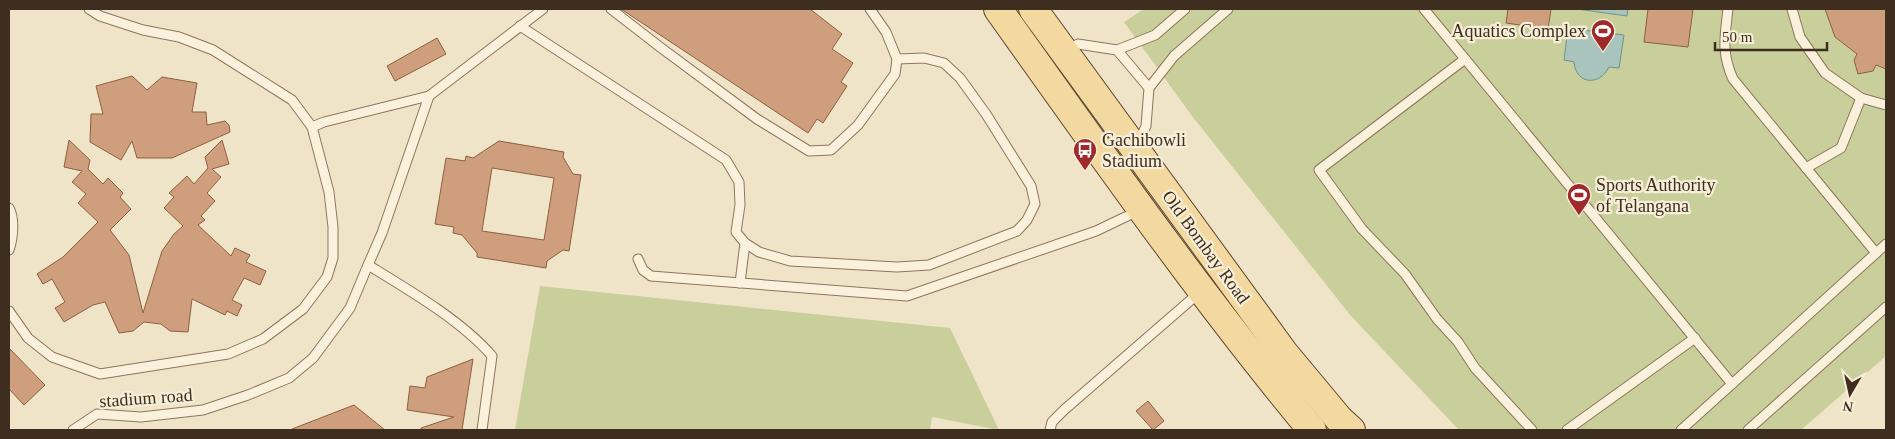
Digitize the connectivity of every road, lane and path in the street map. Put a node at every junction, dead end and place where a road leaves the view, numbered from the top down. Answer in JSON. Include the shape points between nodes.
{"nodes":[{"id":1,"x":89,"y":9,"type":"edge"},
{"id":2,"x":543,"y":9,"type":"edge"},
{"id":3,"x":611,"y":9,"type":"edge"},
{"id":4,"x":870,"y":9,"type":"edge"},
{"id":5,"x":998,"y":9,"type":"edge"},
{"id":6,"x":1033,"y":9,"type":"edge"},
{"id":7,"x":1185,"y":9,"type":"edge"},
{"id":8,"x":1228,"y":9,"type":"edge"},
{"id":9,"x":1424,"y":9,"type":"edge"},
{"id":10,"x":1728,"y":9,"type":"edge"},
{"id":11,"x":1792,"y":9,"type":"edge"},
{"id":12,"x":520,"y":26,"type":"junction"},
{"id":13,"x":1118,"y":50,"type":"junction"},
{"id":14,"x":1064,"y":51,"type":"junction"},
{"id":15,"x":897,"y":59,"type":"junction"},
{"id":16,"x":1466,"y":59,"type":"junction"},
{"id":17,"x":1149,"y":88,"type":"junction"},
{"id":18,"x":429,"y":96,"type":"junction"},
{"id":19,"x":1861,"y":98,"type":"junction"},
{"id":20,"x":1100,"y":102,"type":"junction"},
{"id":21,"x":1886,"y":105,"type":"edge"},
{"id":22,"x":1076,"y":118,"type":"junction"},
{"id":23,"x":312,"y":127,"type":"junction"},
{"id":24,"x":1135,"y":151,"type":"junction"},
{"id":25,"x":1806,"y":168,"type":"junction"},
{"id":26,"x":9,"y":208,"type":"edge"},
{"id":27,"x":1141,"y":210,"type":"junction"},
{"id":28,"x":745,"y":243,"type":"junction"},
{"id":29,"x":1886,"y":244,"type":"edge"},
{"id":30,"x":9,"y":250,"type":"edge"},
{"id":31,"x":1876,"y":253,"type":"junction"},
{"id":32,"x":638,"y":259,"type":"dead end"},
{"id":33,"x":368,"y":265,"type":"junction"},
{"id":34,"x":740,"y":283,"type":"junction"},
{"id":35,"x":1202,"y":290,"type":"junction"},
{"id":36,"x":1886,"y":307,"type":"edge"},
{"id":37,"x":9,"y":311,"type":"edge"},
{"id":38,"x":1695,"y":338,"type":"junction"},
{"id":39,"x":1732,"y":384,"type":"junction"},
{"id":40,"x":73,"y":430,"type":"edge"},
{"id":41,"x":482,"y":430,"type":"edge"},
{"id":42,"x":1050,"y":430,"type":"edge"},
{"id":43,"x":1312,"y":430,"type":"edge"},
{"id":44,"x":1351,"y":430,"type":"edge"},
{"id":45,"x":1532,"y":430,"type":"edge"},
{"id":46,"x":1567,"y":430,"type":"edge"},
{"id":47,"x":1681,"y":430,"type":"edge"},
{"id":48,"x":1748,"y":430,"type":"edge"}],
"edges":[{"from":1,"to":23,"type":"lane","via":[[100,16],[179,37],[213,50],[292,100]]},
{"from":2,"to":12,"type":"lane"},
{"from":3,"to":15,"type":"lane","via":[[750,113],[809,151],[831,150],[858,125],[895,74]]},
{"from":4,"to":15,"type":"lane","via":[[886,32]]},
{"from":5,"to":22,"type":"main road","name":"Old Bombay Road"},
{"from":6,"to":14,"type":"main road","name":"Old Bombay Road"},
{"from":7,"to":13,"type":"lane","via":[[1155,35]]},
{"from":8,"to":17,"type":"lane","via":[[1174,56]]},
{"from":9,"to":16,"type":"lane"},
{"from":10,"to":25,"type":"lane","via":[[1725,62],[1733,79]]},
{"from":11,"to":19,"type":"lane","via":[[1800,36],[1825,73]]},
{"from":12,"to":18,"type":"lane"},
{"from":12,"to":28,"type":"lane","via":[[726,160],[739,182],[736,232]]},
{"from":13,"to":14,"type":"lane","via":[[1078,44]]},
{"from":13,"to":17,"type":"lane"},
{"from":14,"to":20,"type":"main road","name":"Old Bombay Road"},
{"from":15,"to":28,"type":"lane","via":[[924,58],[944,63],[960,78],[1031,186],[1034,204],[1027,220],[1017,230],[929,265],[881,266],[790,260],[759,252]]},
{"from":16,"to":38,"type":"lane"},
{"from":16,"to":45,"type":"lane","via":[[1319,170],[1362,229],[1406,274],[1475,368]]},
{"from":17,"to":24,"type":"lane","via":[[1146,126]]},
{"from":18,"to":23,"type":"lane"},
{"from":18,"to":33,"type":"lane","name":"stadium road"},
{"from":19,"to":21,"type":"lane"},
{"from":19,"to":25,"type":"lane","via":[[1841,148]]},
{"from":20,"to":22,"type":"main road"},
{"from":20,"to":24,"type":"main road","name":"Old Bombay Road"},
{"from":22,"to":27,"type":"main road","name":"Old Bombay Road"},
{"from":23,"to":37,"type":"lane","via":[[329,192],[333,258],[327,277],[303,308],[263,339],[228,354],[100,374],[52,357],[28,338]]},
{"from":24,"to":44,"type":"main road","name":"Old Bombay Road","via":[[1284,353]]},
{"from":25,"to":31,"type":"lane"},
{"from":26,"to":30,"type":"lane","via":[[12,213]]},
{"from":27,"to":34,"type":"lane","via":[[1096,232],[908,296]]},
{"from":27,"to":35,"type":"main road","name":"Old Bombay Road"},
{"from":28,"to":34,"type":"lane"},
{"from":29,"to":31,"type":"lane"},
{"from":31,"to":39,"type":"lane"},
{"from":32,"to":34,"type":"lane","via":[[643,270],[652,276]]},
{"from":33,"to":40,"type":"lane","name":"stadium road","via":[[350,308],[313,358],[289,378],[203,410],[141,417],[97,414]]},
{"from":33,"to":41,"type":"lane","via":[[478,340],[492,356]]},
{"from":35,"to":42,"type":"lane","via":[[1064,410],[1052,422]]},
{"from":35,"to":43,"type":"main road","name":"Old Bombay Road"},
{"from":36,"to":48,"type":"lane"},
{"from":38,"to":39,"type":"lane"},
{"from":38,"to":46,"type":"lane"},
{"from":39,"to":47,"type":"lane"}]}
